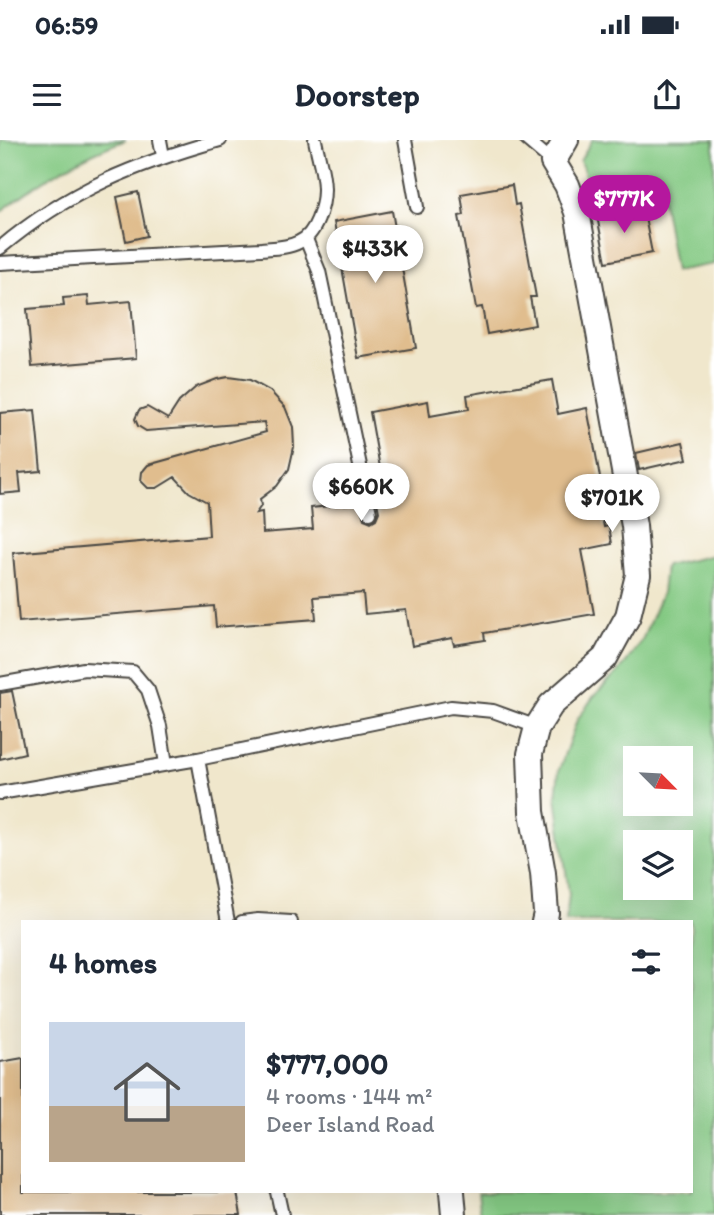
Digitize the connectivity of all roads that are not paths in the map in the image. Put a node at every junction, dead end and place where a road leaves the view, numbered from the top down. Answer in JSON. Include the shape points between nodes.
{"nodes":[{"id":1,"x":160,"y":140,"type":"edge"},
{"id":2,"x":220,"y":140,"type":"edge"},
{"id":3,"x":315,"y":140,"type":"edge"},
{"id":4,"x":405,"y":140,"type":"edge"},
{"id":5,"x":527,"y":140,"type":"edge"},
{"id":6,"x":566,"y":140,"type":"edge"},
{"id":7,"x":163,"y":156,"type":"junction"},
{"id":8,"x":553,"y":162,"type":"junction"},
{"id":9,"x":416,"y":207,"type":"dead end"},
{"id":10,"x":306,"y":239,"type":"junction"},
{"id":11,"x":0,"y":248,"type":"edge"},
{"id":12,"x":0,"y":263,"type":"edge"},
{"id":13,"x":370,"y":513,"type":"dead end"},
{"id":14,"x":0,"y":684,"type":"edge"},
{"id":15,"x":537,"y":727,"type":"junction"},
{"id":16,"x":198,"y":759,"type":"junction"},
{"id":17,"x":166,"y":764,"type":"junction"},
{"id":18,"x":0,"y":793,"type":"edge"},
{"id":19,"x":228,"y":920,"type":"edge"},
{"id":20,"x":544,"y":920,"type":"edge"},
{"id":21,"x":277,"y":1193,"type":"edge"},
{"id":22,"x":452,"y":1193,"type":"edge"},
{"id":23,"x":282,"y":1215,"type":"edge"},
{"id":24,"x":454,"y":1215,"type":"edge"}],
"edges":[{"from":1,"to":7,"type":"lane"},
{"from":2,"to":7,"type":"lane"},
{"from":3,"to":10,"type":"lane","via":[[324,188],[316,224]]},
{"from":4,"to":9,"type":"lane"},
{"from":5,"to":8,"type":"lane"},
{"from":6,"to":8,"type":"street"},
{"from":7,"to":11,"type":"lane","via":[[96,183],[27,225]]},
{"from":8,"to":15,"type":"street","via":[[577,212],[634,526],[638,575],[628,616],[605,658],[551,705]]},
{"from":10,"to":12,"type":"lane","via":[[261,249]]},
{"from":10,"to":13,"type":"lane","via":[[319,271]]},
{"from":14,"to":17,"type":"lane","via":[[84,669],[133,672],[148,690]]},
{"from":15,"to":16,"type":"lane","via":[[493,710],[451,707]]},
{"from":15,"to":20,"type":"street","via":[[530,754],[532,812],[543,873]]},
{"from":16,"to":17,"type":"lane"},
{"from":16,"to":19,"type":"lane"},
{"from":17,"to":18,"type":"lane"},
{"from":21,"to":23,"type":"lane"},
{"from":22,"to":24,"type":"street"}]}
